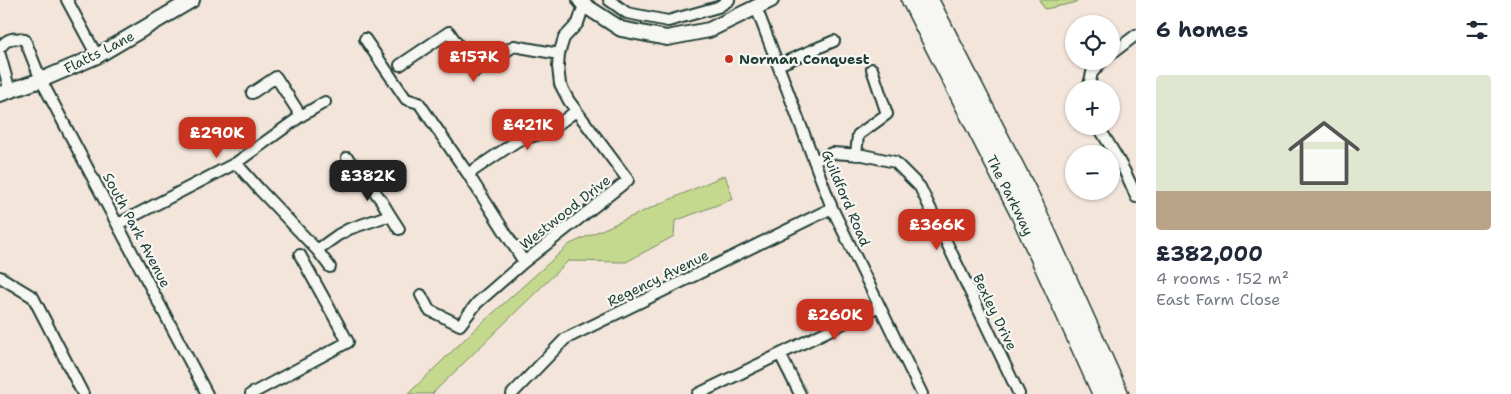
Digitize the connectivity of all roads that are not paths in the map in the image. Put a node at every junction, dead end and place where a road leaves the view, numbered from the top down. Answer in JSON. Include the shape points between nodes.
{"nodes":[{"id":1,"x":192,"y":0,"type":"edge"},
{"id":2,"x":609,"y":0,"type":"edge"},
{"id":3,"x":729,"y":0,"type":"edge"},
{"id":4,"x":771,"y":0,"type":"edge"},
{"id":5,"x":912,"y":0,"type":"edge"},
{"id":6,"x":929,"y":0,"type":"edge"},
{"id":7,"x":71,"y":1,"type":"edge"},
{"id":8,"x":582,"y":2,"type":"edge"},
{"id":9,"x":756,"y":8,"type":"junction"},
{"id":10,"x":687,"y":16,"type":"junction"},
{"id":11,"x":691,"y":33,"type":"junction"},
{"id":12,"x":1136,"y":35,"type":"edge"},
{"id":13,"x":365,"y":39,"type":"dead end"},
{"id":14,"x":834,"y":41,"type":"dead end"},
{"id":15,"x":1120,"y":47,"type":"edge"},
{"id":16,"x":0,"y":48,"type":"edge"},
{"id":17,"x":559,"y":54,"type":"junction"},
{"id":18,"x":0,"y":55,"type":"edge"},
{"id":19,"x":96,"y":56,"type":"junction"},
{"id":20,"x":400,"y":65,"type":"dead end"},
{"id":21,"x":778,"y":65,"type":"junction"},
{"id":22,"x":872,"y":69,"type":"dead end"},
{"id":23,"x":41,"y":80,"type":"junction"},
{"id":24,"x":5,"y":92,"type":"edge"},
{"id":25,"x":252,"y":93,"type":"dead end"},
{"id":26,"x":325,"y":102,"type":"dead end"},
{"id":27,"x":576,"y":111,"type":"junction"},
{"id":28,"x":300,"y":116,"type":"junction"},
{"id":29,"x":1103,"y":135,"type":"edge"},
{"id":30,"x":856,"y":155,"type":"junction"},
{"id":31,"x":347,"y":158,"type":"dead end"},
{"id":32,"x":814,"y":161,"type":"junction"},
{"id":33,"x":236,"y":163,"type":"junction"},
{"id":34,"x":360,"y":172,"type":"junction"},
{"id":35,"x":468,"y":174,"type":"junction"},
{"id":36,"x":345,"y":184,"type":"dead end"},
{"id":37,"x":1136,"y":197,"type":"edge"},
{"id":38,"x":832,"y":208,"type":"junction"},
{"id":39,"x":390,"y":215,"type":"junction"},
{"id":40,"x":118,"y":224,"type":"junction"},
{"id":41,"x":399,"y":229,"type":"dead end"},
{"id":42,"x":317,"y":250,"type":"junction"},
{"id":43,"x":300,"y":255,"type":"dead end"},
{"id":44,"x":524,"y":262,"type":"junction"},
{"id":45,"x":330,"y":267,"type":"dead end"},
{"id":46,"x":0,"y":277,"type":"edge"},
{"id":47,"x":421,"y":295,"type":"dead end"},
{"id":48,"x":879,"y":306,"type":"junction"},
{"id":49,"x":780,"y":354,"type":"junction"},
{"id":50,"x":83,"y":394,"type":"edge"},
{"id":51,"x":208,"y":394,"type":"edge"},
{"id":52,"x":250,"y":394,"type":"edge"},
{"id":53,"x":512,"y":394,"type":"edge"},
{"id":54,"x":698,"y":394,"type":"edge"},
{"id":55,"x":800,"y":394,"type":"edge"},
{"id":56,"x":922,"y":394,"type":"edge"},
{"id":57,"x":1018,"y":394,"type":"edge"},
{"id":58,"x":1102,"y":394,"type":"edge"},
{"id":59,"x":1119,"y":394,"type":"edge"}],
"edges":[{"from":1,"to":19,"type":"street","name":"Flatts Lane"},
{"from":2,"to":10,"type":"street","via":[[627,14],[668,21]]},
{"from":3,"to":10,"type":"street","via":[[718,7]]},
{"from":4,"to":9,"type":"street"},
{"from":5,"to":58,"type":"highway","name":"The Parkway","via":[[1020,214]]},
{"from":6,"to":59,"type":"highway","name":"The Parkway","via":[[1032,203]]},
{"from":7,"to":19,"type":"street"},
{"from":8,"to":11,"type":"street","via":[[621,29],[667,38]]},
{"from":8,"to":17,"type":"street","name":"Westwood Drive","via":[[578,23],[564,38]]},
{"from":9,"to":11,"type":"street","via":[[709,30]]},
{"from":9,"to":21,"type":"street","name":"Guildford Road"},
{"from":10,"to":11,"type":"street"},
{"from":12,"to":15,"type":"street"},
{"from":13,"to":35,"type":"street","via":[[406,99],[419,103]]},
{"from":14,"to":21,"type":"street"},
{"from":16,"to":23,"type":"street","name":"South Park Avenue","via":[[14,37],[24,40]]},
{"from":17,"to":20,"type":"street","via":[[514,46],[476,71],[449,32]]},
{"from":17,"to":27,"type":"street","name":"Westwood Drive","via":[[560,84]]},
{"from":18,"to":24,"type":"street"},
{"from":19,"to":23,"type":"street","name":"Flatts Lane"},
{"from":21,"to":32,"type":"street","name":"Guildford Road"},
{"from":22,"to":30,"type":"street","via":[[887,114],[858,135]]},
{"from":23,"to":24,"type":"street","name":"Flatts Lane"},
{"from":23,"to":40,"type":"street","name":"South Park Avenue"},
{"from":25,"to":28,"type":"street","via":[[276,77]]},
{"from":26,"to":28,"type":"street"},
{"from":27,"to":35,"type":"street","via":[[549,130],[517,141]]},
{"from":27,"to":44,"type":"street","name":"Westwood Drive","via":[[628,180]]},
{"from":28,"to":33,"type":"street"},
{"from":29,"to":37,"type":"street"},
{"from":30,"to":32,"type":"street","name":"Bexley Drive","via":[[832,153]]},
{"from":30,"to":57,"type":"street","name":"Bexley Drive","via":[[895,162],[920,187]]},
{"from":31,"to":34,"type":"street"},
{"from":32,"to":38,"type":"street","name":"Guildford Road"},
{"from":33,"to":40,"type":"street"},
{"from":33,"to":42,"type":"street"},
{"from":34,"to":36,"type":"street"},
{"from":34,"to":39,"type":"street"},
{"from":35,"to":44,"type":"street"},
{"from":38,"to":48,"type":"street","name":"Guildford Road"},
{"from":38,"to":53,"type":"street","name":"Regency Avenue","via":[[565,339]]},
{"from":39,"to":41,"type":"street"},
{"from":39,"to":42,"type":"street","via":[[349,229]]},
{"from":40,"to":51,"type":"street","name":"South Park Avenue"},
{"from":42,"to":45,"type":"street"},
{"from":43,"to":52,"type":"street","via":[[348,342]]},
{"from":44,"to":47,"type":"street","via":[[477,304],[460,325],[429,310]]},
{"from":46,"to":50,"type":"street","via":[[33,296]]},
{"from":48,"to":49,"type":"street"},
{"from":48,"to":56,"type":"street","name":"Guildford Road"},
{"from":49,"to":54,"type":"street"},
{"from":49,"to":55,"type":"street"}]}
